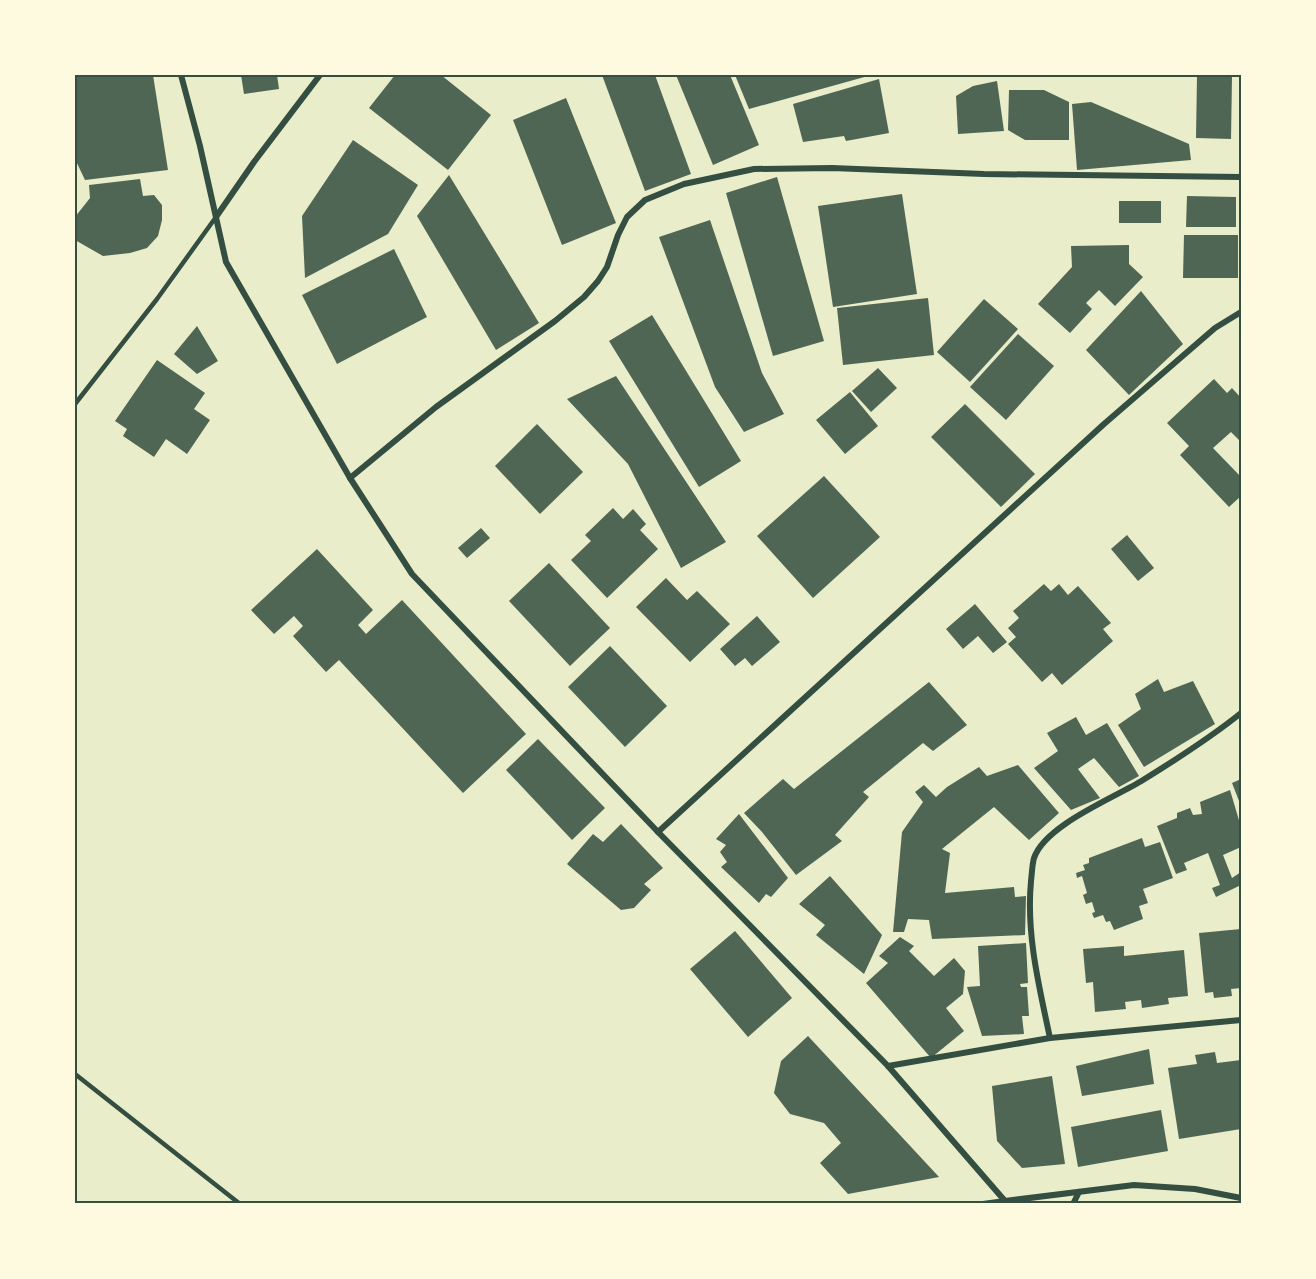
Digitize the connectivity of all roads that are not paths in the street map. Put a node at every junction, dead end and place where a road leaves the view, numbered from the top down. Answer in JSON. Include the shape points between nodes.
{"nodes":[{"id":1,"x":181,"y":75,"type":"edge"},
{"id":2,"x":320,"y":75,"type":"edge"},
{"id":3,"x":1241,"y":177,"type":"edge"},
{"id":4,"x":216,"y":217,"type":"junction"},
{"id":5,"x":1241,"y":312,"type":"edge"},
{"id":6,"x":75,"y":404,"type":"edge"},
{"id":7,"x":350,"y":478,"type":"junction"},
{"id":8,"x":1241,"y":713,"type":"edge"},
{"id":9,"x":658,"y":832,"type":"junction"},
{"id":10,"x":1241,"y":1020,"type":"edge"},
{"id":11,"x":1050,"y":1038,"type":"junction"},
{"id":12,"x":888,"y":1066,"type":"junction"},
{"id":13,"x":75,"y":1074,"type":"edge"},
{"id":14,"x":1079,"y":1192,"type":"junction"},
{"id":15,"x":1241,"y":1198,"type":"edge"},
{"id":16,"x":1005,"y":1201,"type":"junction"},
{"id":17,"x":240,"y":1204,"type":"edge"},
{"id":18,"x":983,"y":1204,"type":"edge"},
{"id":19,"x":1073,"y":1204,"type":"edge"}],
"edges":[{"from":1,"to":4,"type":"street"},
{"from":2,"to":4,"type":"street"},
{"from":3,"to":7,"type":"street","via":[[832,168],[754,169],[684,184],[645,200],[627,217],[607,267],[584,297],[436,407]]},
{"from":4,"to":6,"type":"lane"},
{"from":4,"to":7,"type":"street","via":[[226,262]]},
{"from":5,"to":9,"type":"street","via":[[1215,328],[1104,424]]},
{"from":7,"to":9,"type":"street","via":[[412,574]]},
{"from":8,"to":11,"type":"street","via":[[1141,781],[1064,825],[1037,852],[1030,893],[1033,958]]},
{"from":9,"to":12,"type":"street"},
{"from":10,"to":11,"type":"street"},
{"from":11,"to":12,"type":"street"},
{"from":12,"to":16,"type":"street"},
{"from":13,"to":17,"type":"lane"},
{"from":14,"to":15,"type":"street","via":[[1134,1185],[1195,1189]]},
{"from":14,"to":16,"type":"street"},
{"from":14,"to":19,"type":"street"},
{"from":16,"to":18,"type":"street"}]}
